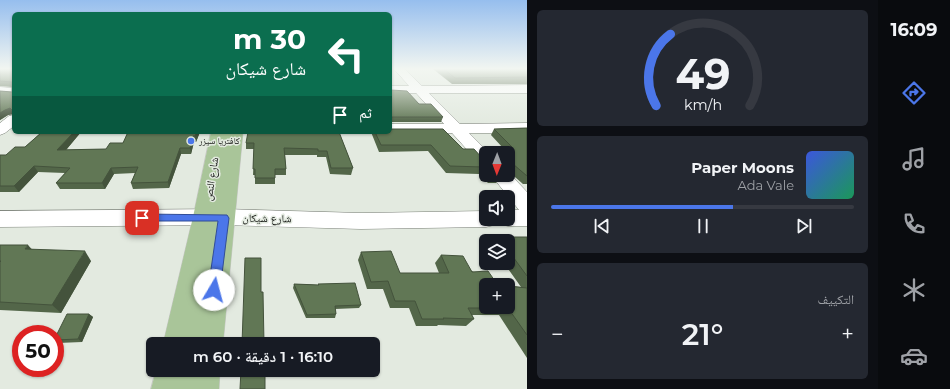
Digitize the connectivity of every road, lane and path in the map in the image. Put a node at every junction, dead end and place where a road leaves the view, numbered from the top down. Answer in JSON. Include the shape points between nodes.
{"nodes":[{"id":1,"x":418,"y":87,"type":"edge"},
{"id":2,"x":527,"y":89,"type":"edge"},
{"id":3,"x":392,"y":90,"type":"edge"},
{"id":4,"x":422,"y":91,"type":"junction"},
{"id":5,"x":0,"y":92,"type":"edge"},
{"id":6,"x":12,"y":92,"type":"edge"},
{"id":7,"x":12,"y":121,"type":"edge"},
{"id":8,"x":457,"y":128,"type":"junction"},
{"id":9,"x":527,"y":128,"type":"edge"},
{"id":10,"x":392,"y":129,"type":"edge"},
{"id":11,"x":0,"y":130,"type":"edge"},
{"id":12,"x":12,"y":130,"type":"edge"},
{"id":13,"x":219,"y":134,"type":"edge"},
{"id":14,"x":235,"y":134,"type":"edge"},
{"id":15,"x":479,"y":152,"type":"edge"},
{"id":16,"x":506,"y":182,"type":"edge"},
{"id":17,"x":527,"y":205,"type":"edge"},
{"id":18,"x":214,"y":217,"type":"junction"},
{"id":19,"x":515,"y":218,"type":"edge"},
{"id":20,"x":527,"y":218,"type":"edge"},
{"id":21,"x":0,"y":219,"type":"edge"},
{"id":22,"x":479,"y":219,"type":"edge"},
{"id":23,"x":182,"y":337,"type":"edge"},
{"id":24,"x":206,"y":337,"type":"edge"},
{"id":25,"x":173,"y":377,"type":"edge"},
{"id":26,"x":201,"y":377,"type":"edge"},
{"id":27,"x":170,"y":389,"type":"edge"},
{"id":28,"x":200,"y":389,"type":"edge"}],
"edges":[{"from":1,"to":4,"type":"street"},
{"from":2,"to":4,"type":"street"},
{"from":3,"to":4,"type":"street"},
{"from":4,"to":8,"type":"street"},
{"from":5,"to":6,"type":"street"},
{"from":7,"to":11,"type":"street"},
{"from":8,"to":9,"type":"street"},
{"from":8,"to":10,"type":"street"},
{"from":8,"to":15,"type":"street"},
{"from":11,"to":12,"type":"street"},
{"from":13,"to":18,"type":"main road","name":"شارع النص"},
{"from":14,"to":18,"type":"main road","name":"شارع النص"},
{"from":16,"to":17,"type":"street"},
{"from":18,"to":21,"type":"street","name":"شارع شيكان"},
{"from":18,"to":22,"type":"street","name":"شارع شيكان","via":[[361,221]]},
{"from":18,"to":23,"type":"main road","name":"شارع النص"},
{"from":18,"to":24,"type":"main road","name":"شارع النص"},
{"from":19,"to":20,"type":"street"},
{"from":25,"to":27,"type":"main road"},
{"from":26,"to":28,"type":"main road"}]}
